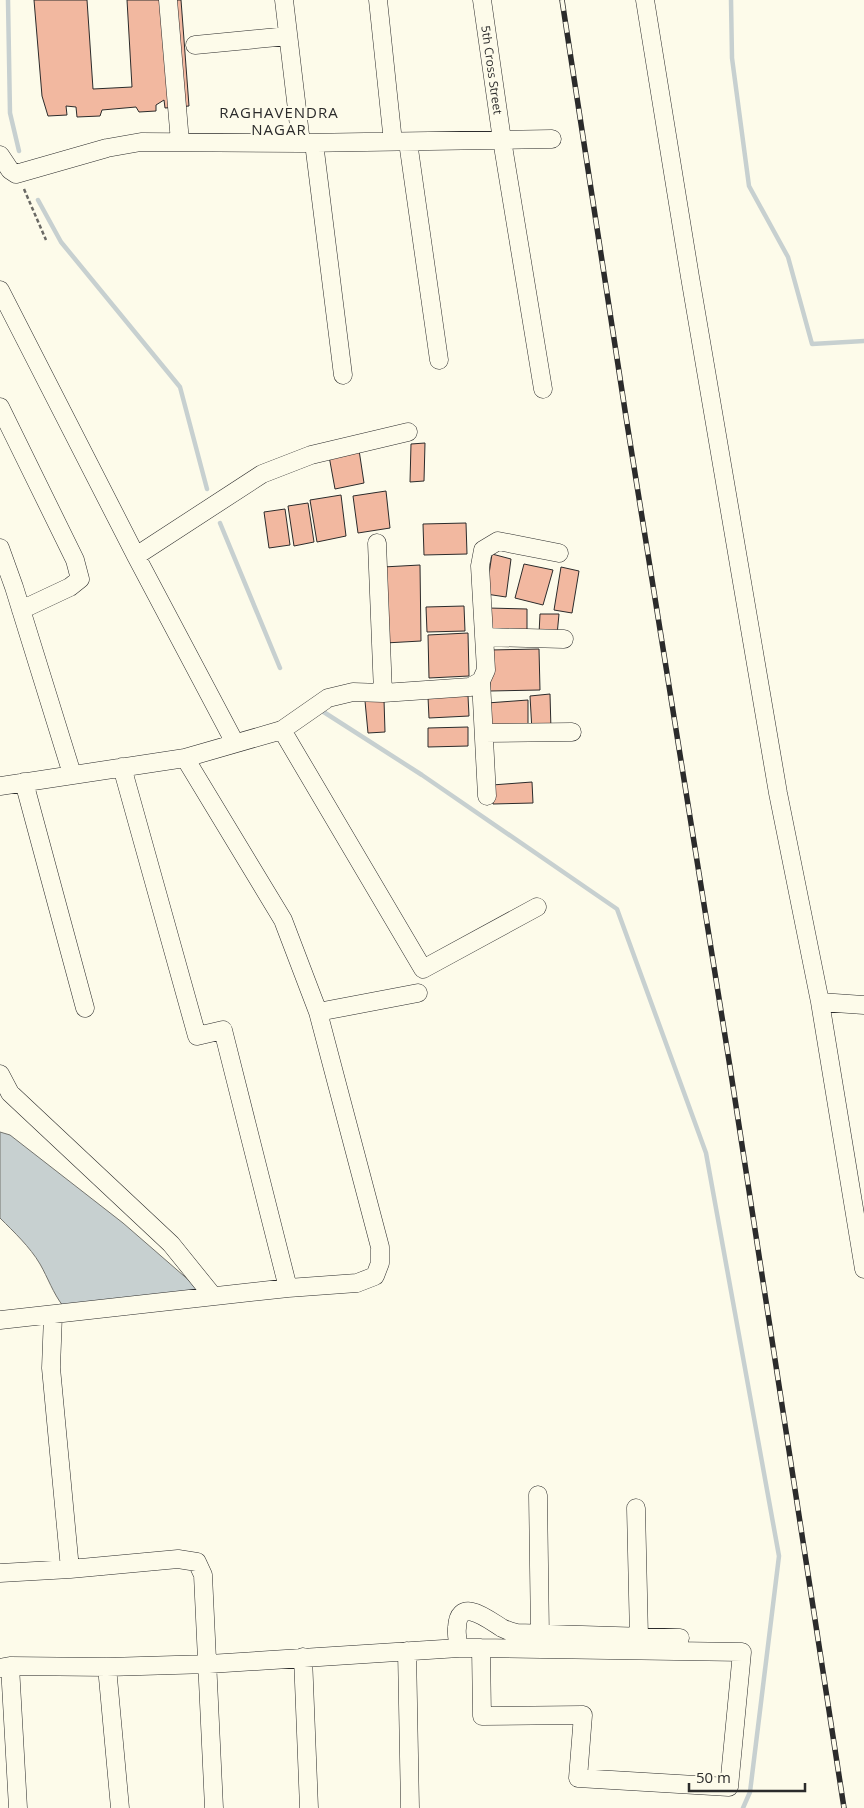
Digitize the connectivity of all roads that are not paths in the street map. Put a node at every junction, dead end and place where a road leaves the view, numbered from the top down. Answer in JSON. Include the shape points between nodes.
{"nodes":[{"id":1,"x":168,"y":0,"type":"edge"},
{"id":2,"x":284,"y":0,"type":"edge"},
{"id":3,"x":378,"y":0,"type":"edge"},
{"id":4,"x":482,"y":0,"type":"edge"},
{"id":5,"x":645,"y":0,"type":"edge"},
{"id":6,"x":288,"y":36,"type":"junction"},
{"id":7,"x":195,"y":45,"type":"dead end"},
{"id":8,"x":552,"y":139,"type":"dead end"},
{"id":9,"x":502,"y":140,"type":"junction"},
{"id":10,"x":180,"y":142,"type":"junction"},
{"id":11,"x":400,"y":142,"type":"junction"},
{"id":12,"x":308,"y":143,"type":"junction"},
{"id":13,"x":0,"y":154,"type":"edge"},
{"id":14,"x":0,"y":290,"type":"edge"},
{"id":15,"x":439,"y":360,"type":"dead end"},
{"id":16,"x":343,"y":374,"type":"dead end"},
{"id":17,"x":543,"y":389,"type":"dead end"},
{"id":18,"x":0,"y":408,"type":"edge"},
{"id":19,"x":408,"y":432,"type":"dead end"},
{"id":20,"x":377,"y":543,"type":"dead end"},
{"id":21,"x":0,"y":548,"type":"edge"},
{"id":22,"x":559,"y":553,"type":"dead end"},
{"id":23,"x":136,"y":556,"type":"junction"},
{"id":24,"x":21,"y":610,"type":"junction"},
{"id":25,"x":484,"y":637,"type":"junction"},
{"id":26,"x":564,"y":639,"type":"dead end"},
{"id":27,"x":481,"y":681,"type":"junction"},
{"id":28,"x":383,"y":693,"type":"junction"},
{"id":29,"x":282,"y":730,"type":"junction"},
{"id":30,"x":572,"y":732,"type":"dead end"},
{"id":31,"x":484,"y":733,"type":"junction"},
{"id":32,"x":235,"y":743,"type":"junction"},
{"id":33,"x":186,"y":758,"type":"junction"},
{"id":34,"x":122,"y":767,"type":"junction"},
{"id":35,"x":72,"y":774,"type":"junction"},
{"id":36,"x":24,"y":782,"type":"junction"},
{"id":37,"x":0,"y":786,"type":"edge"},
{"id":38,"x":488,"y":796,"type":"dead end"},
{"id":39,"x":537,"y":907,"type":"dead end"},
{"id":40,"x":418,"y":992,"type":"dead end"},
{"id":41,"x":820,"y":1002,"type":"junction"},
{"id":42,"x":864,"y":1005,"type":"edge"},
{"id":43,"x":85,"y":1008,"type":"dead end"},
{"id":44,"x":318,"y":1012,"type":"junction"},
{"id":45,"x":0,"y":1074,"type":"edge"},
{"id":46,"x":864,"y":1269,"type":"edge"},
{"id":47,"x":288,"y":1288,"type":"junction"},
{"id":48,"x":213,"y":1296,"type":"junction"},
{"id":49,"x":53,"y":1315,"type":"junction"},
{"id":50,"x":0,"y":1320,"type":"edge"},
{"id":51,"x":538,"y":1495,"type":"dead end"},
{"id":52,"x":636,"y":1508,"type":"dead end"},
{"id":53,"x":70,"y":1569,"type":"junction"},
{"id":54,"x":0,"y":1573,"type":"edge"},
{"id":55,"x":540,"y":1635,"type":"junction"},
{"id":56,"x":639,"y":1637,"type":"junction"},
{"id":57,"x":680,"y":1638,"type":"dead end"},
{"id":58,"x":459,"y":1648,"type":"junction"},
{"id":59,"x":481,"y":1648,"type":"junction"},
{"id":60,"x":407,"y":1651,"type":"junction"},
{"id":61,"x":303,"y":1657,"type":"junction"},
{"id":62,"x":208,"y":1664,"type":"junction"},
{"id":63,"x":107,"y":1666,"type":"junction"},
{"id":64,"x":5,"y":1667,"type":"edge"},
{"id":65,"x":18,"y":1808,"type":"edge"},
{"id":66,"x":120,"y":1808,"type":"edge"},
{"id":67,"x":214,"y":1808,"type":"edge"},
{"id":68,"x":309,"y":1808,"type":"edge"},
{"id":69,"x":410,"y":1808,"type":"edge"}],
"edges":[{"from":1,"to":10,"type":"street"},
{"from":2,"to":6,"type":"street"},
{"from":3,"to":11,"type":"street"},
{"from":4,"to":9,"type":"street","name":"5th Cross Street"},
{"from":5,"to":41,"type":"street","via":[[778,793]]},
{"from":6,"to":7,"type":"street"},
{"from":6,"to":12,"type":"street"},
{"from":8,"to":9,"type":"street"},
{"from":9,"to":11,"type":"street"},
{"from":9,"to":17,"type":"street","name":"5th Cross Street"},
{"from":10,"to":12,"type":"street"},
{"from":10,"to":13,"type":"street","via":[[141,142],[107,148],[16,174]]},
{"from":11,"to":12,"type":"street"},
{"from":11,"to":15,"type":"street"},
{"from":12,"to":16,"type":"street"},
{"from":14,"to":23,"type":"street"},
{"from":18,"to":24,"type":"street","via":[[75,560],[80,578],[70,587]]},
{"from":19,"to":23,"type":"street","via":[[311,455],[262,474]]},
{"from":20,"to":28,"type":"street"},
{"from":21,"to":24,"type":"street"},
{"from":22,"to":25,"type":"street","via":[[498,541],[483,550],[480,566]]},
{"from":23,"to":32,"type":"street"},
{"from":24,"to":35,"type":"street"},
{"from":25,"to":26,"type":"street"},
{"from":25,"to":27,"type":"street","via":[[486,670]]},
{"from":27,"to":28,"type":"street","via":[[470,686]]},
{"from":27,"to":31,"type":"street"},
{"from":28,"to":29,"type":"street","via":[[352,692],[328,698]]},
{"from":29,"to":32,"type":"street"},
{"from":29,"to":39,"type":"street","via":[[423,969]]},
{"from":30,"to":31,"type":"street"},
{"from":31,"to":38,"type":"street"},
{"from":32,"to":33,"type":"street"},
{"from":33,"to":34,"type":"street"},
{"from":33,"to":44,"type":"street","via":[[283,920]]},
{"from":34,"to":35,"type":"street"},
{"from":34,"to":47,"type":"street","via":[[197,1036],[223,1030]]},
{"from":35,"to":36,"type":"street"},
{"from":36,"to":37,"type":"street"},
{"from":36,"to":43,"type":"street"},
{"from":40,"to":44,"type":"street"},
{"from":41,"to":42,"type":"street"},
{"from":41,"to":46,"type":"street"},
{"from":44,"to":47,"type":"street","via":[[380,1247],[380,1263],[375,1276],[357,1283]]},
{"from":45,"to":48,"type":"street","via":[[10,1093],[171,1244]]},
{"from":47,"to":48,"type":"street"},
{"from":48,"to":49,"type":"street"},
{"from":49,"to":50,"type":"street"},
{"from":49,"to":53,"type":"street","via":[[50,1368]]},
{"from":51,"to":55,"type":"street"},
{"from":52,"to":56,"type":"street"},
{"from":53,"to":54,"type":"street"},
{"from":53,"to":62,"type":"street","via":[[178,1559],[197,1562],[203,1574]]},
{"from":55,"to":56,"type":"street"},
{"from":55,"to":58,"type":"street","via":[[517,1634],[476,1611],[465,1612],[459,1616],[456,1627]]},
{"from":56,"to":57,"type":"street"},
{"from":58,"to":59,"type":"street"},
{"from":58,"to":60,"type":"street"},
{"from":59,"to":59,"type":"street","via":[[742,1652],[729,1787],[578,1778],[583,1716],[482,1716]]},
{"from":60,"to":61,"type":"street"},
{"from":60,"to":69,"type":"street"},
{"from":61,"to":62,"type":"street"},
{"from":61,"to":68,"type":"street"},
{"from":62,"to":63,"type":"street"},
{"from":62,"to":67,"type":"street"},
{"from":63,"to":64,"type":"street"},
{"from":63,"to":66,"type":"street"},
{"from":64,"to":65,"type":"street"}]}
